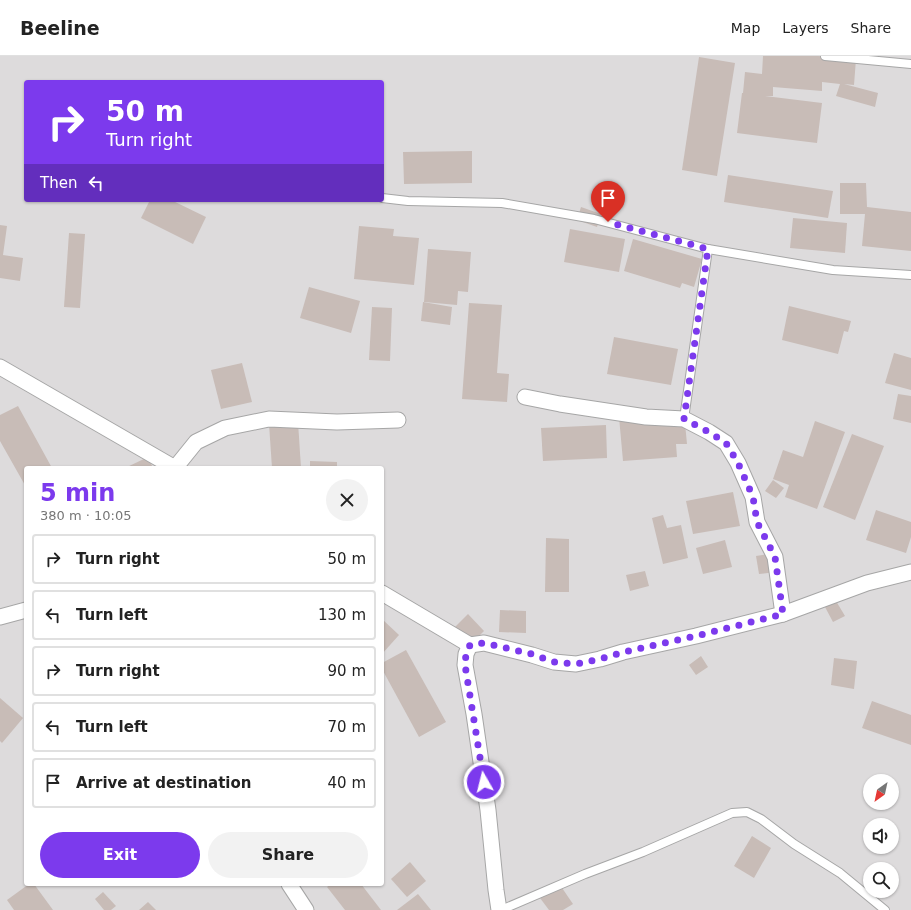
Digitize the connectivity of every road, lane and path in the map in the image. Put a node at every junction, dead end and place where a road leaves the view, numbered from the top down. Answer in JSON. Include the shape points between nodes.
{"nodes":[{"id":1,"x":825,"y":56,"type":"edge"},
{"id":2,"x":911,"y":64,"type":"edge"},
{"id":3,"x":384,"y":198,"type":"edge"},
{"id":4,"x":708,"y":249,"type":"junction"},
{"id":5,"x":911,"y":275,"type":"edge"},
{"id":6,"x":0,"y":367,"type":"edge"},
{"id":7,"x":526,"y":397,"type":"dead end"},
{"id":8,"x":684,"y":419,"type":"junction"},
{"id":9,"x":398,"y":420,"type":"dead end"},
{"id":10,"x":172,"y":466,"type":"edge"},
{"id":11,"x":177,"y":466,"type":"edge"},
{"id":12,"x":911,"y":572,"type":"edge"},
{"id":13,"x":384,"y":594,"type":"edge"},
{"id":14,"x":24,"y":611,"type":"edge"},
{"id":15,"x":783,"y":614,"type":"junction"},
{"id":16,"x":0,"y":618,"type":"edge"},
{"id":17,"x":470,"y":645,"type":"junction"},
{"id":18,"x":291,"y":886,"type":"edge"},
{"id":19,"x":306,"y":910,"type":"edge"},
{"id":20,"x":500,"y":910,"type":"edge"},
{"id":21,"x":885,"y":910,"type":"edge"}],
"edges":[{"from":1,"to":2,"type":"lane"},
{"from":3,"to":4,"type":"lane","via":[[502,203],[594,219]]},
{"from":4,"to":5,"type":"lane","via":[[833,270]]},
{"from":4,"to":8,"type":"lane"},
{"from":6,"to":10,"type":"street"},
{"from":7,"to":8,"type":"street","via":[[646,416]]},
{"from":8,"to":15,"type":"street","via":[[726,443],[738,463],[753,497],[757,522],[775,557]]},
{"from":9,"to":11,"type":"street","via":[[338,422],[269,419],[225,428],[196,442]]},
{"from":12,"to":15,"type":"street","via":[[867,583]]},
{"from":13,"to":17,"type":"street"},
{"from":14,"to":16,"type":"street"},
{"from":15,"to":17,"type":"street","via":[[576,664],[554,662],[484,643]]},
{"from":17,"to":20,"type":"street","via":[[465,665],[488,810]]},
{"from":18,"to":19,"type":"street"},
{"from":20,"to":21,"type":"lane","via":[[732,813],[747,812],[840,873]]}]}
